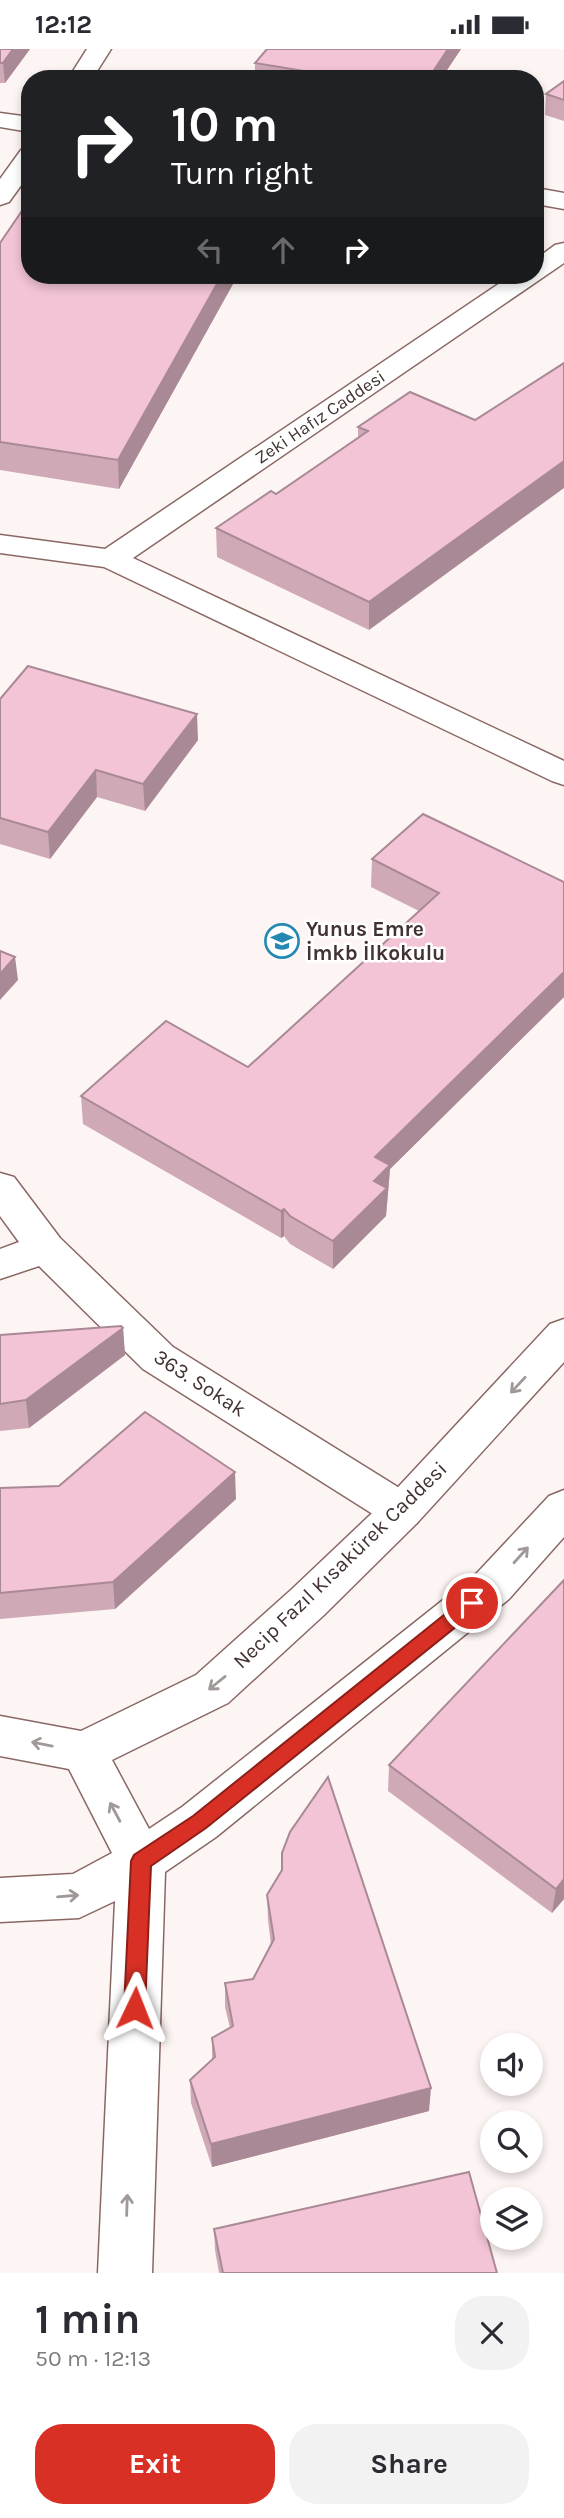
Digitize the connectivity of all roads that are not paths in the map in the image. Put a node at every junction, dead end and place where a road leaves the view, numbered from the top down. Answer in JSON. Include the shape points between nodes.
{"nodes":[{"id":1,"x":99,"y":49,"type":"edge"},
{"id":2,"x":86,"y":70,"type":"edge"},
{"id":3,"x":0,"y":120,"type":"edge"},
{"id":4,"x":21,"y":124,"type":"edge"},
{"id":5,"x":21,"y":168,"type":"edge"},
{"id":6,"x":0,"y":197,"type":"edge"},
{"id":7,"x":544,"y":197,"type":"edge"},
{"id":8,"x":564,"y":201,"type":"edge"},
{"id":9,"x":564,"y":251,"type":"edge"},
{"id":10,"x":544,"y":265,"type":"edge"},
{"id":11,"x":517,"y":284,"type":"edge"},
{"id":12,"x":0,"y":544,"type":"edge"},
{"id":13,"x":111,"y":559,"type":"junction"},
{"id":14,"x":564,"y":774,"type":"edge"},
{"id":15,"x":0,"y":1187,"type":"edge"},
{"id":16,"x":46,"y":1249,"type":"junction"},
{"id":17,"x":0,"y":1264,"type":"edge"},
{"id":18,"x":564,"y":1335,"type":"edge"},
{"id":19,"x":564,"y":1508,"type":"edge"},
{"id":20,"x":402,"y":1511,"type":"junction"},
{"id":21,"x":0,"y":1736,"type":"edge"},
{"id":22,"x":84,"y":1752,"type":"junction"},
{"id":23,"x":141,"y":1861,"type":"junction"},
{"id":24,"x":0,"y":1901,"type":"edge"},
{"id":25,"x":125,"y":2273,"type":"edge"}],
"edges":[{"from":1,"to":2,"type":"street"},
{"from":3,"to":4,"type":"street"},
{"from":5,"to":6,"type":"street"},
{"from":7,"to":8,"type":"street"},
{"from":9,"to":10,"type":"street"},
{"from":11,"to":13,"type":"street","name":"Zeki Hafız Caddesi"},
{"from":12,"to":13,"type":"street"},
{"from":13,"to":14,"type":"street"},
{"from":15,"to":16,"type":"street","name":"363. Sokak"},
{"from":16,"to":17,"type":"street"},
{"from":16,"to":20,"type":"street","name":"363. Sokak","via":[[158,1359]]},
{"from":18,"to":20,"type":"street","name":"Necip Fazıl Kısakürek Caddesi","one_way":true},
{"from":23,"to":19,"type":"street","one_way":true,"via":[[200,1822],[493,1586]]},
{"from":20,"to":22,"type":"street","name":"Necip Fazıl Kısakürek Caddesi","one_way":true,"via":[[212,1689]]},
{"from":22,"to":21,"type":"street","one_way":true},
{"from":23,"to":22,"type":"street","one_way":true},
{"from":24,"to":23,"type":"street","one_way":true,"via":[[79,1896]]},
{"from":25,"to":23,"type":"street","one_way":true}]}
